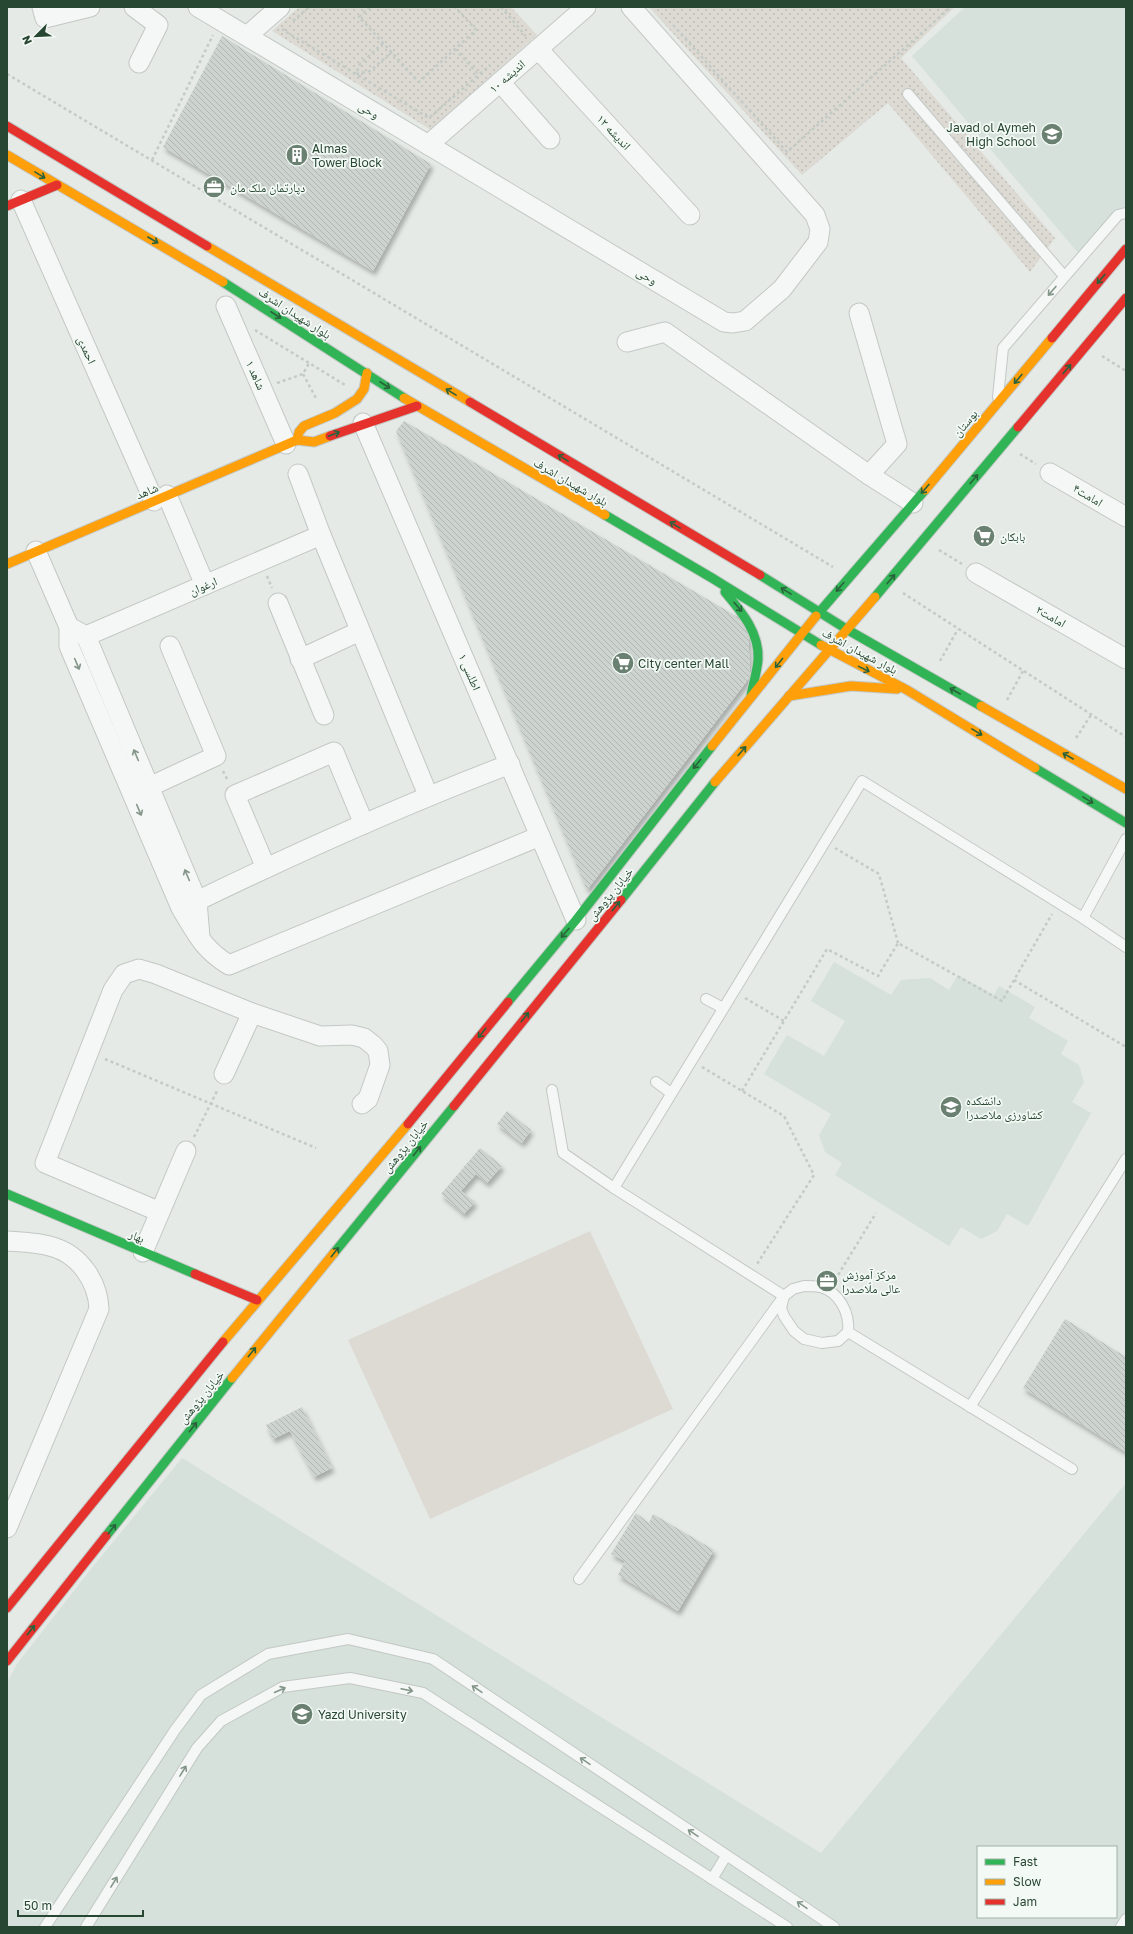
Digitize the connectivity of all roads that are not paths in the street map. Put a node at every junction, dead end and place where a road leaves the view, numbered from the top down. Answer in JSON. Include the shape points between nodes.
{"nodes":[{"id":1,"x":42,"y":7,"type":"edge"},
{"id":2,"x":90,"y":7,"type":"edge"},
{"id":3,"x":134,"y":7,"type":"edge"},
{"id":4,"x":198,"y":7,"type":"edge"},
{"id":5,"x":280,"y":7,"type":"edge"},
{"id":6,"x":586,"y":7,"type":"edge"},
{"id":7,"x":631,"y":7,"type":"edge"},
{"id":8,"x":247,"y":36,"type":"junction"},
{"id":9,"x":538,"y":49,"type":"junction"},
{"id":10,"x":139,"y":63,"type":"dead end"},
{"id":11,"x":496,"y":86,"type":"junction"},
{"id":12,"x":908,"y":94,"type":"dead end"},
{"id":13,"x":7,"y":126,"type":"edge"},
{"id":14,"x":550,"y":139,"type":"dead end"},
{"id":15,"x":428,"y":146,"type":"junction"},
{"id":16,"x":11,"y":160,"type":"edge"},
{"id":17,"x":57,"y":185,"type":"junction"},
{"id":18,"x":14,"y":203,"type":"edge"},
{"id":19,"x":1126,"y":213,"type":"edge"},
{"id":20,"x":690,"y":215,"type":"dead end"},
{"id":21,"x":1126,"y":249,"type":"edge"},
{"id":22,"x":1064,"y":276,"type":"junction"},
{"id":23,"x":265,"y":280,"type":"junction"},
{"id":24,"x":1126,"y":298,"type":"edge"},
{"id":25,"x":262,"y":299,"type":"junction"},
{"id":26,"x":227,"y":310,"type":"road end"},
{"id":27,"x":859,"y":313,"type":"dead end"},
{"id":28,"x":627,"y":342,"type":"dead end"},
{"id":29,"x":367,"y":373,"type":"junction"},
{"id":30,"x":997,"y":403,"type":"junction"},
{"id":31,"x":417,"y":406,"type":"junction"},
{"id":32,"x":363,"y":423,"type":"junction"},
{"id":33,"x":291,"y":442,"type":"junction"},
{"id":34,"x":1050,"y":472,"type":"road end"},
{"id":35,"x":298,"y":474,"type":"dead end"},
{"id":36,"x":869,"y":475,"type":"junction"},
{"id":37,"x":161,"y":498,"type":"junction"},
{"id":38,"x":913,"y":503,"type":"junction"},
{"id":39,"x":1126,"y":517,"type":"edge"},
{"id":40,"x":320,"y":535,"type":"junction"},
{"id":41,"x":36,"y":551,"type":"junction"},
{"id":42,"x":8,"y":559,"type":"edge"},
{"id":43,"x":976,"y":573,"type":"road end"},
{"id":44,"x":712,"y":578,"type":"junction"},
{"id":45,"x":205,"y":585,"type":"junction"},
{"id":46,"x":278,"y":603,"type":"road end"},
{"id":47,"x":820,"y":611,"type":"junction"},
{"id":48,"x":69,"y":627,"type":"junction"},
{"id":49,"x":848,"y":630,"type":"junction"},
{"id":50,"x":360,"y":631,"type":"junction"},
{"id":51,"x":803,"y":633,"type":"junction"},
{"id":52,"x":86,"y":636,"type":"junction"},
{"id":53,"x":170,"y":646,"type":"dead end"},
{"id":54,"x":829,"y":651,"type":"junction"},
{"id":55,"x":300,"y":659,"type":"junction"},
{"id":56,"x":1126,"y":659,"type":"edge"},
{"id":57,"x":907,"y":690,"type":"junction"},
{"id":58,"x":789,"y":696,"type":"junction"},
{"id":59,"x":750,"y":699,"type":"junction"},
{"id":60,"x":324,"y":715,"type":"dead end"},
{"id":61,"x":510,"y":764,"type":"junction"},
{"id":62,"x":149,"y":787,"type":"junction"},
{"id":63,"x":1126,"y":789,"type":"edge"},
{"id":64,"x":428,"y":795,"type":"junction"},
{"id":65,"x":1126,"y":823,"type":"edge"},
{"id":66,"x":364,"y":824,"type":"junction"},
{"id":67,"x":540,"y":836,"type":"junction"},
{"id":68,"x":1126,"y":839,"type":"edge"},
{"id":69,"x":266,"y":868,"type":"junction"},
{"id":70,"x":197,"y":901,"type":"junction"},
{"id":71,"x":1083,"y":918,"type":"junction"},
{"id":72,"x":576,"y":920,"type":"junction"},
{"id":73,"x":200,"y":940,"type":"junction"},
{"id":74,"x":1126,"y":947,"type":"edge"},
{"id":75,"x":706,"y":999,"type":"dead end"},
{"id":76,"x":723,"y":1008,"type":"junction"},
{"id":77,"x":252,"y":1013,"type":"junction"},
{"id":78,"x":224,"y":1074,"type":"road end"},
{"id":79,"x":656,"y":1082,"type":"dead end"},
{"id":80,"x":552,"y":1090,"type":"dead end"},
{"id":81,"x":672,"y":1093,"type":"junction"},
{"id":82,"x":362,"y":1104,"type":"dead end"},
{"id":83,"x":186,"y":1151,"type":"road end"},
{"id":84,"x":1126,"y":1159,"type":"edge"},
{"id":85,"x":614,"y":1188,"type":"junction"},
{"id":86,"x":7,"y":1194,"type":"edge"},
{"id":87,"x":160,"y":1212,"type":"junction"},
{"id":88,"x":7,"y":1241,"type":"edge"},
{"id":89,"x":143,"y":1252,"type":"junction"},
{"id":90,"x":784,"y":1296,"type":"junction"},
{"id":91,"x":257,"y":1300,"type":"junction"},
{"id":92,"x":848,"y":1332,"type":"junction"},
{"id":93,"x":970,"y":1407,"type":"junction"},
{"id":94,"x":1072,"y":1469,"type":"dead end"},
{"id":95,"x":7,"y":1528,"type":"edge"},
{"id":96,"x":579,"y":1579,"type":"dead end"},
{"id":97,"x":7,"y":1608,"type":"edge"},
{"id":98,"x":7,"y":1661,"type":"edge"},
{"id":99,"x":726,"y":1856,"type":"junction"},
{"id":100,"x":712,"y":1879,"type":"junction"},
{"id":101,"x":1126,"y":1919,"type":"edge"},
{"id":102,"x":46,"y":1927,"type":"edge"},
{"id":103,"x":86,"y":1927,"type":"edge"},
{"id":104,"x":787,"y":1927,"type":"edge"},
{"id":105,"x":834,"y":1927,"type":"edge"},
{"id":106,"x":1121,"y":1927,"type":"edge"}],
"edges":[{"from":1,"to":2,"type":"street","via":[[45,18]]},
{"from":3,"to":10,"type":"street","via":[[158,25]]},
{"from":4,"to":8,"type":"street","name":"وحی"},
{"from":5,"to":8,"type":"street"},
{"from":6,"to":9,"type":"street","name":"اندیشه ۱۰"},
{"from":7,"to":15,"type":"street","name":"وحی","via":[[815,215],[820,229],[818,242],[782,289],[744,321],[724,322]]},
{"from":8,"to":15,"type":"street","name":"وحی"},
{"from":9,"to":11,"type":"street","name":"اندیشه ۱۰"},
{"from":9,"to":20,"type":"street","name":"اندیشه ۱۲"},
{"from":11,"to":14,"type":"street"},
{"from":11,"to":15,"type":"street","name":"اندیشه ۱۰"},
{"from":12,"to":22,"type":"lane"},
{"from":13,"to":23,"type":"main road","name":"بلوار شهیدان اشرف"},
{"from":16,"to":17,"type":"main road","name":"بلوار شهیدان اشرف","one_way":true},
{"from":17,"to":18,"type":"main road"},
{"from":17,"to":25,"type":"main road","name":"بلوار شهیدان اشرف","one_way":true},
{"from":18,"to":37,"type":"street","name":"احمدی"},
{"from":19,"to":22,"type":"lane","via":[[1118,215]]},
{"from":21,"to":30,"type":"main road","name":"بوستان","one_way":true},
{"from":22,"to":30,"type":"lane","one_way":true,"via":[[1003,348]]},
{"from":23,"to":25,"type":"main road","via":[[268,287]]},
{"from":47,"to":23,"type":"main road","name":"بلوار شهیدان اشرف","one_way":true},
{"from":49,"to":24,"type":"main road","one_way":true,"via":[[923,540],[957,493],[1004,444]]},
{"from":25,"to":29,"type":"main road","name":"بلوار شهیدان اشرف","one_way":true},
{"from":26,"to":33,"type":"street","name":"شاهد ۱","via":[[262,388]]},
{"from":27,"to":36,"type":"street","via":[[897,444]]},
{"from":28,"to":36,"type":"street","via":[[665,332]]},
{"from":29,"to":31,"type":"main road","name":"بلوار شهیدان اشرف","one_way":true},
{"from":29,"to":33,"type":"main road","via":[[362,395],[352,404],[304,426]]},
{"from":30,"to":38,"type":"main road","name":"بوستان","one_way":true,"via":[[938,480]]},
{"from":31,"to":32,"type":"main road","name":"شاهد"},
{"from":31,"to":44,"type":"main road","name":"بلوار شهیدان اشرف"},
{"from":33,"to":32,"type":"main road","name":"شاهد","one_way":true,"via":[[314,442]]},
{"from":32,"to":61,"type":"street","name":"اطلسی ۱"},
{"from":33,"to":37,"type":"main road","name":"شاهد"},
{"from":34,"to":39,"type":"street","name":"امامت۴"},
{"from":35,"to":40,"type":"street"},
{"from":36,"to":38,"type":"street"},
{"from":37,"to":41,"type":"main road","name":"شاهد"},
{"from":37,"to":45,"type":"street","name":"احمدی"},
{"from":38,"to":47,"type":"main road","name":"بوستان","one_way":true},
{"from":40,"to":45,"type":"street","name":"ارغوان"},
{"from":40,"to":50,"type":"street"},
{"from":41,"to":42,"type":"main road","name":"شاهد"},
{"from":41,"to":48,"type":"street"},
{"from":43,"to":56,"type":"street","name":"امامت۲"},
{"from":44,"to":51,"type":"main road","name":"بلوار شهیدان اشرف"},
{"from":44,"to":59,"type":"main road","one_way":true,"via":[[744,615],[754,637],[758,657]]},
{"from":45,"to":52,"type":"street","name":"ارغوان"},
{"from":46,"to":55,"type":"street"},
{"from":47,"to":49,"type":"main road","name":"بلوار شهیدان اشرف"},
{"from":47,"to":51,"type":"main road","name":"بوستان"},
{"from":48,"to":52,"type":"street"},
{"from":48,"to":73,"type":"street","one_way":true,"via":[[69,646],[181,908]]},
{"from":49,"to":54,"type":"main road","name":"خیابان پژوهش"},
{"from":63,"to":49,"type":"main road","name":"بلوار شهیدان اشرف","one_way":true},
{"from":50,"to":55,"type":"street"},
{"from":50,"to":64,"type":"street"},
{"from":51,"to":54,"type":"main road","name":"بلوار شهیدان اشرف"},
{"from":51,"to":59,"type":"main road","name":"خیابان پژوهش","one_way":true},
{"from":62,"to":52,"type":"street","one_way":true},
{"from":53,"to":62,"type":"street","via":[[216,756]]},
{"from":54,"to":57,"type":"main road","name":"بلوار شهیدان اشرف","one_way":true},
{"from":54,"to":58,"type":"main road","name":"خیابان پژوهش"},
{"from":55,"to":60,"type":"street"},
{"from":57,"to":58,"type":"main road","via":[[851,686]]},
{"from":57,"to":65,"type":"main road","name":"بلوار شهیدان اشرف","one_way":true},
{"from":98,"to":58,"type":"main road","name":"خیابان پژوهش","one_way":true,"via":[[233,1376],[713,784]]},
{"from":59,"to":72,"type":"main road","name":"خیابان پژوهش","one_way":true},
{"from":61,"to":64,"type":"street"},
{"from":61,"to":67,"type":"street","name":"اطلسی ۱"},
{"from":70,"to":62,"type":"street","one_way":true},
{"from":64,"to":66,"type":"street"},
{"from":66,"to":69,"type":"street"},
{"from":66,"to":69,"type":"street","via":[[334,752],[235,795]]},
{"from":67,"to":72,"type":"street","name":"اطلسی ۱"},
{"from":67,"to":73,"type":"street","via":[[229,965],[213,955]]},
{"from":68,"to":71,"type":"lane"},
{"from":69,"to":70,"type":"street"},
{"from":70,"to":73,"type":"street"},
{"from":71,"to":74,"type":"lane"},
{"from":71,"to":76,"type":"lane","via":[[1000,862],[877,785],[862,781]]},
{"from":72,"to":91,"type":"main road","name":"خیابان پژوهش","one_way":true,"via":[[396,1140]]},
{"from":75,"to":76,"type":"lane"},
{"from":76,"to":81,"type":"lane"},
{"from":77,"to":78,"type":"street"},
{"from":77,"to":82,"type":"street","via":[[320,1036],[352,1035],[364,1038],[374,1046],[380,1058],[380,1065],[368,1099]]},
{"from":77,"to":87,"type":"street","via":[[139,969],[124,974],[113,990],[45,1163]]},
{"from":79,"to":81,"type":"lane"},
{"from":80,"to":85,"type":"lane","via":[[563,1153]]},
{"from":81,"to":85,"type":"lane"},
{"from":83,"to":87,"type":"street"},
{"from":84,"to":93,"type":"lane"},
{"from":85,"to":90,"type":"lane"},
{"from":86,"to":89,"type":"main road","name":"بهار"},
{"from":87,"to":89,"type":"street"},
{"from":88,"to":95,"type":"street","via":[[52,1246],[66,1252],[78,1261],[91,1280],[98,1298],[98,1309]]},
{"from":89,"to":91,"type":"main road","name":"بهار"},
{"from":90,"to":92,"type":"lane","via":[[793,1289],[804,1286],[820,1287],[829,1291],[843,1305],[849,1321]]},
{"from":90,"to":92,"type":"lane","via":[[784,1316],[794,1331],[804,1339],[822,1343],[832,1342],[838,1341]]},
{"from":90,"to":96,"type":"lane"},
{"from":91,"to":97,"type":"main road","name":"خیابان پژوهش"},
{"from":92,"to":93,"type":"lane"},
{"from":93,"to":94,"type":"lane"},
{"from":99,"to":100,"type":"lane"},
{"from":99,"to":102,"type":"lane","one_way":true,"via":[[434,1659],[348,1639],[268,1654],[201,1695],[175,1730]]},
{"from":105,"to":99,"type":"lane","one_way":true},
{"from":103,"to":100,"type":"lane","one_way":true,"via":[[197,1748],[221,1721],[283,1687],[350,1678],[423,1693]]},
{"from":100,"to":104,"type":"lane"},
{"from":101,"to":106,"type":"lane"}]}
